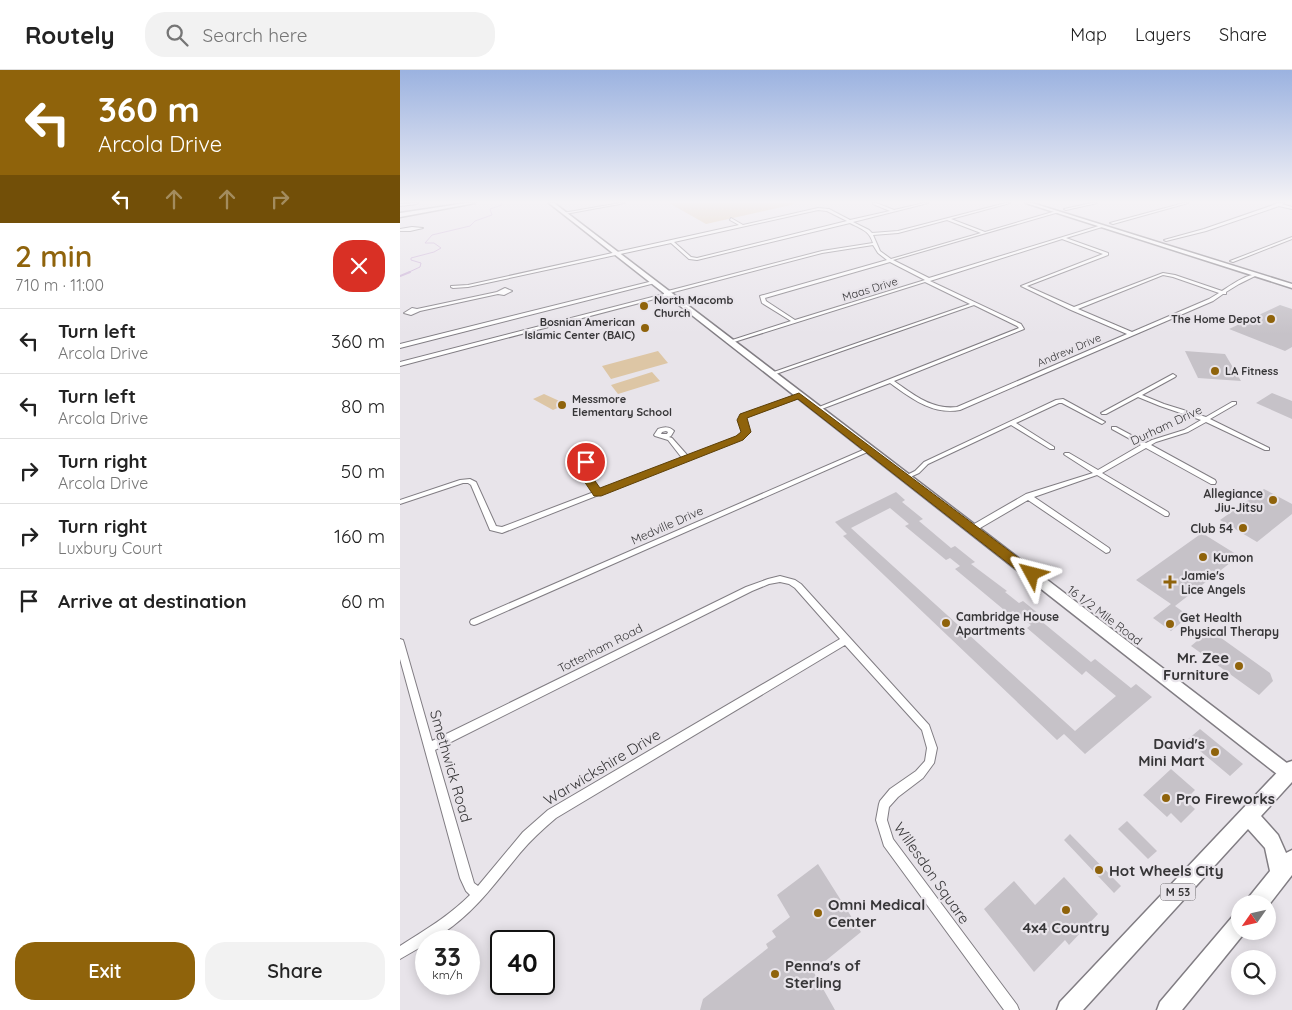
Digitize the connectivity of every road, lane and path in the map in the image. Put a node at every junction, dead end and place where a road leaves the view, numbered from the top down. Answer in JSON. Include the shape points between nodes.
{"nodes":[{"id":1,"x":606,"y":247,"type":"edge"},
{"id":2,"x":646,"y":247,"type":"edge"},
{"id":3,"x":677,"y":247,"type":"edge"},
{"id":4,"x":747,"y":247,"type":"edge"},
{"id":5,"x":855,"y":247,"type":"edge"},
{"id":6,"x":876,"y":247,"type":"edge"},
{"id":7,"x":936,"y":247,"type":"edge"},
{"id":8,"x":1034,"y":247,"type":"edge"},
{"id":9,"x":1087,"y":247,"type":"edge"},
{"id":10,"x":1166,"y":247,"type":"edge"},
{"id":11,"x":1188,"y":247,"type":"edge"},
{"id":12,"x":1269,"y":247,"type":"edge"},
{"id":13,"x":615,"y":254,"type":"junction"},
{"id":14,"x":890,"y":260,"type":"junction"},
{"id":15,"x":1232,"y":261,"type":"junction"},
{"id":16,"x":1255,"y":275,"type":"junction"},
{"id":17,"x":1279,"y":275,"type":"junction"},
{"id":18,"x":1267,"y":279,"type":"junction"},
{"id":19,"x":1292,"y":279,"type":"edge"},
{"id":20,"x":928,"y":280,"type":"junction"},
{"id":21,"x":653,"y":282,"type":"junction"},
{"id":22,"x":1292,"y":286,"type":"edge"},
{"id":23,"x":453,"y":287,"type":"dead end"},
{"id":24,"x":498,"y":293,"type":"dead end"},
{"id":25,"x":667,"y":293,"type":"junction"},
{"id":26,"x":1224,"y":293,"type":"junction"},
{"id":27,"x":973,"y":304,"type":"junction"},
{"id":28,"x":1073,"y":309,"type":"junction"},
{"id":29,"x":400,"y":317,"type":"edge"},
{"id":30,"x":796,"y":322,"type":"junction"},
{"id":31,"x":1130,"y":334,"type":"junction"},
{"id":32,"x":730,"y":342,"type":"junction"},
{"id":33,"x":400,"y":346,"type":"edge"},
{"id":34,"x":400,"y":364,"type":"edge"},
{"id":35,"x":771,"y":374,"type":"junction"},
{"id":36,"x":1172,"y":376,"type":"dead end"},
{"id":37,"x":891,"y":381,"type":"junction"},
{"id":38,"x":1138,"y":394,"type":"junction"},
{"id":39,"x":799,"y":396,"type":"junction"},
{"id":40,"x":1234,"y":403,"type":"dead end"},
{"id":41,"x":817,"y":409,"type":"junction"},
{"id":42,"x":1104,"y":413,"type":"dead end"},
{"id":43,"x":1206,"y":419,"type":"junction"},
{"id":44,"x":1102,"y":422,"type":"dead end"},
{"id":45,"x":1011,"y":423,"type":"junction"},
{"id":46,"x":1114,"y":428,"type":"dead end"},
{"id":47,"x":662,"y":437,"type":"dead end"},
{"id":48,"x":1146,"y":445,"type":"junction"},
{"id":49,"x":1052,"y":448,"type":"dead end"},
{"id":50,"x":870,"y":449,"type":"junction"},
{"id":51,"x":1267,"y":449,"type":"dead end"},
{"id":52,"x":1067,"y":454,"type":"dead end"},
{"id":53,"x":687,"y":459,"type":"junction"},
{"id":54,"x":584,"y":468,"type":"junction"},
{"id":55,"x":1098,"y":473,"type":"junction"},
{"id":56,"x":906,"y":477,"type":"junction"},
{"id":57,"x":1214,"y":482,"type":"dead end"},
{"id":58,"x":598,"y":493,"type":"junction"},
{"id":59,"x":1028,"y":496,"type":"junction"},
{"id":60,"x":400,"y":502,"type":"edge"},
{"id":61,"x":1165,"y":514,"type":"dead end"},
{"id":62,"x":972,"y":529,"type":"junction"},
{"id":63,"x":1106,"y":550,"type":"dead end"},
{"id":64,"x":784,"y":579,"type":"joint"},
{"id":65,"x":474,"y":622,"type":"dead end"},
{"id":66,"x":846,"y":640,"type":"junction"},
{"id":67,"x":400,"y":643,"type":"edge"},
{"id":68,"x":430,"y":747,"type":"junction"},
{"id":69,"x":1290,"y":771,"type":"edge"},
{"id":70,"x":1248,"y":817,"type":"junction"},
{"id":71,"x":1286,"y":867,"type":"edge"},
{"id":72,"x":478,"y":895,"type":"junction"},
{"id":73,"x":1263,"y":895,"type":"edge"},
{"id":74,"x":1231,"y":934,"type":"edge"},
{"id":75,"x":400,"y":953,"type":"edge"},
{"id":76,"x":1012,"y":1010,"type":"edge"},
{"id":77,"x":1068,"y":1010,"type":"edge"},
{"id":78,"x":1168,"y":1010,"type":"edge"}],
"edges":[{"from":1,"to":13,"type":"street","name":"16 1/2 Mile Road"},
{"from":2,"to":13,"type":"street"},
{"from":3,"to":4,"type":"street","via":[[694,259]]},
{"from":5,"to":25,"type":"street","via":[[822,252]]},
{"from":6,"to":14,"type":"street"},
{"from":7,"to":14,"type":"street"},
{"from":8,"to":20,"type":"street","name":"Maas Drive"},
{"from":9,"to":28,"type":"street","via":[[1107,254],[1023,286]]},
{"from":10,"to":16,"type":"main road"},
{"from":11,"to":15,"type":"main road"},
{"from":12,"to":15,"type":"street"},
{"from":13,"to":21,"type":"street","name":"16 1/2 Mile Road"},
{"from":13,"to":23,"type":"street"},
{"from":14,"to":20,"type":"street"},
{"from":14,"to":30,"type":"street","via":[[762,297],[764,302]]},
{"from":15,"to":17,"type":"main road"},
{"from":16,"to":18,"type":"main road"},
{"from":16,"to":26,"type":"street","name":"Andrew Drive"},
{"from":17,"to":18,"type":"main road","via":[[1278,278]]},
{"from":17,"to":19,"type":"main road"},
{"from":18,"to":22,"type":"main road"},
{"from":20,"to":27,"type":"street"},
{"from":20,"to":30,"type":"street","name":"Maas Drive"},
{"from":21,"to":25,"type":"street","name":"16 1/2 Mile Road"},
{"from":21,"to":33,"type":"street"},
{"from":24,"to":29,"type":"street","via":[[409,310],[408,314]]},
{"from":25,"to":32,"type":"street","name":"16 1/2 Mile Road"},
{"from":25,"to":34,"type":"street"},
{"from":26,"to":28,"type":"street","via":[[1163,274]]},
{"from":26,"to":31,"type":"street","name":"Andrew Drive"},
{"from":27,"to":35,"type":"street"},
{"from":27,"to":37,"type":"street","via":[[1022,328]]},
{"from":28,"to":31,"type":"street"},
{"from":30,"to":32,"type":"street","name":"Maas Drive"},
{"from":31,"to":37,"type":"street","name":"Andrew Drive","via":[[954,410],[930,407]]},
{"from":32,"to":35,"type":"street","name":"16 1/2 Mile Road"},
{"from":35,"to":39,"type":"street","name":"16 1/2 Mile Road"},
{"from":36,"to":38,"type":"street"},
{"from":37,"to":41,"type":"street"},
{"from":38,"to":42,"type":"street"},
{"from":38,"to":43,"type":"street"},
{"from":39,"to":41,"type":"street","name":"16 1/2 Mile Road"},
{"from":39,"to":53,"type":"street","via":[[743,416],[744,436]]},
{"from":40,"to":43,"type":"street","name":"Durham Drive"},
{"from":41,"to":50,"type":"street","name":"16 1/2 Mile Road"},
{"from":43,"to":48,"type":"street","name":"Durham Drive","via":[[1186,431]]},
{"from":43,"to":51,"type":"street"},
{"from":44,"to":45,"type":"street","via":[[1060,400]]},
{"from":45,"to":49,"type":"street"},
{"from":45,"to":56,"type":"street","via":[[926,463]]},
{"from":46,"to":48,"type":"street"},
{"from":47,"to":53,"type":"street","via":[[670,437]]},
{"from":48,"to":55,"type":"street","name":"Durham Drive"},
{"from":48,"to":57,"type":"street"},
{"from":50,"to":56,"type":"street","name":"16 1/2 Mile Road"},
{"from":50,"to":65,"type":"street","name":"Medville Drive"},
{"from":52,"to":55,"type":"street"},
{"from":53,"to":58,"type":"street"},
{"from":54,"to":54,"type":"street","via":[[575,468],[570,466],[574,461],[583,460],[586,462]]},
{"from":54,"to":58,"type":"street"},
{"from":55,"to":59,"type":"street","name":"Durham Drive"},
{"from":55,"to":61,"type":"street"},
{"from":56,"to":62,"type":"street","name":"16 1/2 Mile Road"},
{"from":58,"to":60,"type":"street","via":[[498,530],[493,528],[470,481]]},
{"from":59,"to":62,"type":"street","name":"Durham Drive"},
{"from":59,"to":63,"type":"street"},
{"from":62,"to":69,"type":"street","name":"16 1/2 Mile Road"},
{"from":64,"to":66,"type":"street","name":"Willesdon Square","via":[[798,586]]},
{"from":64,"to":68,"type":"street","name":"Tottenham Road","via":[[764,582],[728,599]]},
{"from":66,"to":72,"type":"street","name":"Warwickshire Drive","via":[[552,814],[519,843]]},
{"from":66,"to":76,"type":"street","name":"Willesdon Square","via":[[926,728],[934,749],[926,768],[886,802],[880,815],[882,831]]},
{"from":67,"to":68,"type":"street","name":"Smethwick Road"},
{"from":68,"to":72,"type":"street","name":"Smethwick Road","via":[[466,878]]},
{"from":69,"to":70,"type":"main road","number":"M 53"},
{"from":70,"to":71,"type":"main road","via":[[1273,841]]},
{"from":70,"to":77,"type":"main road","number":"M 53"},
{"from":71,"to":73,"type":"main road"},
{"from":72,"to":75,"type":"street","name":"Warwickshire Drive","via":[[450,921]]},
{"from":74,"to":78,"type":"main road"}]}
